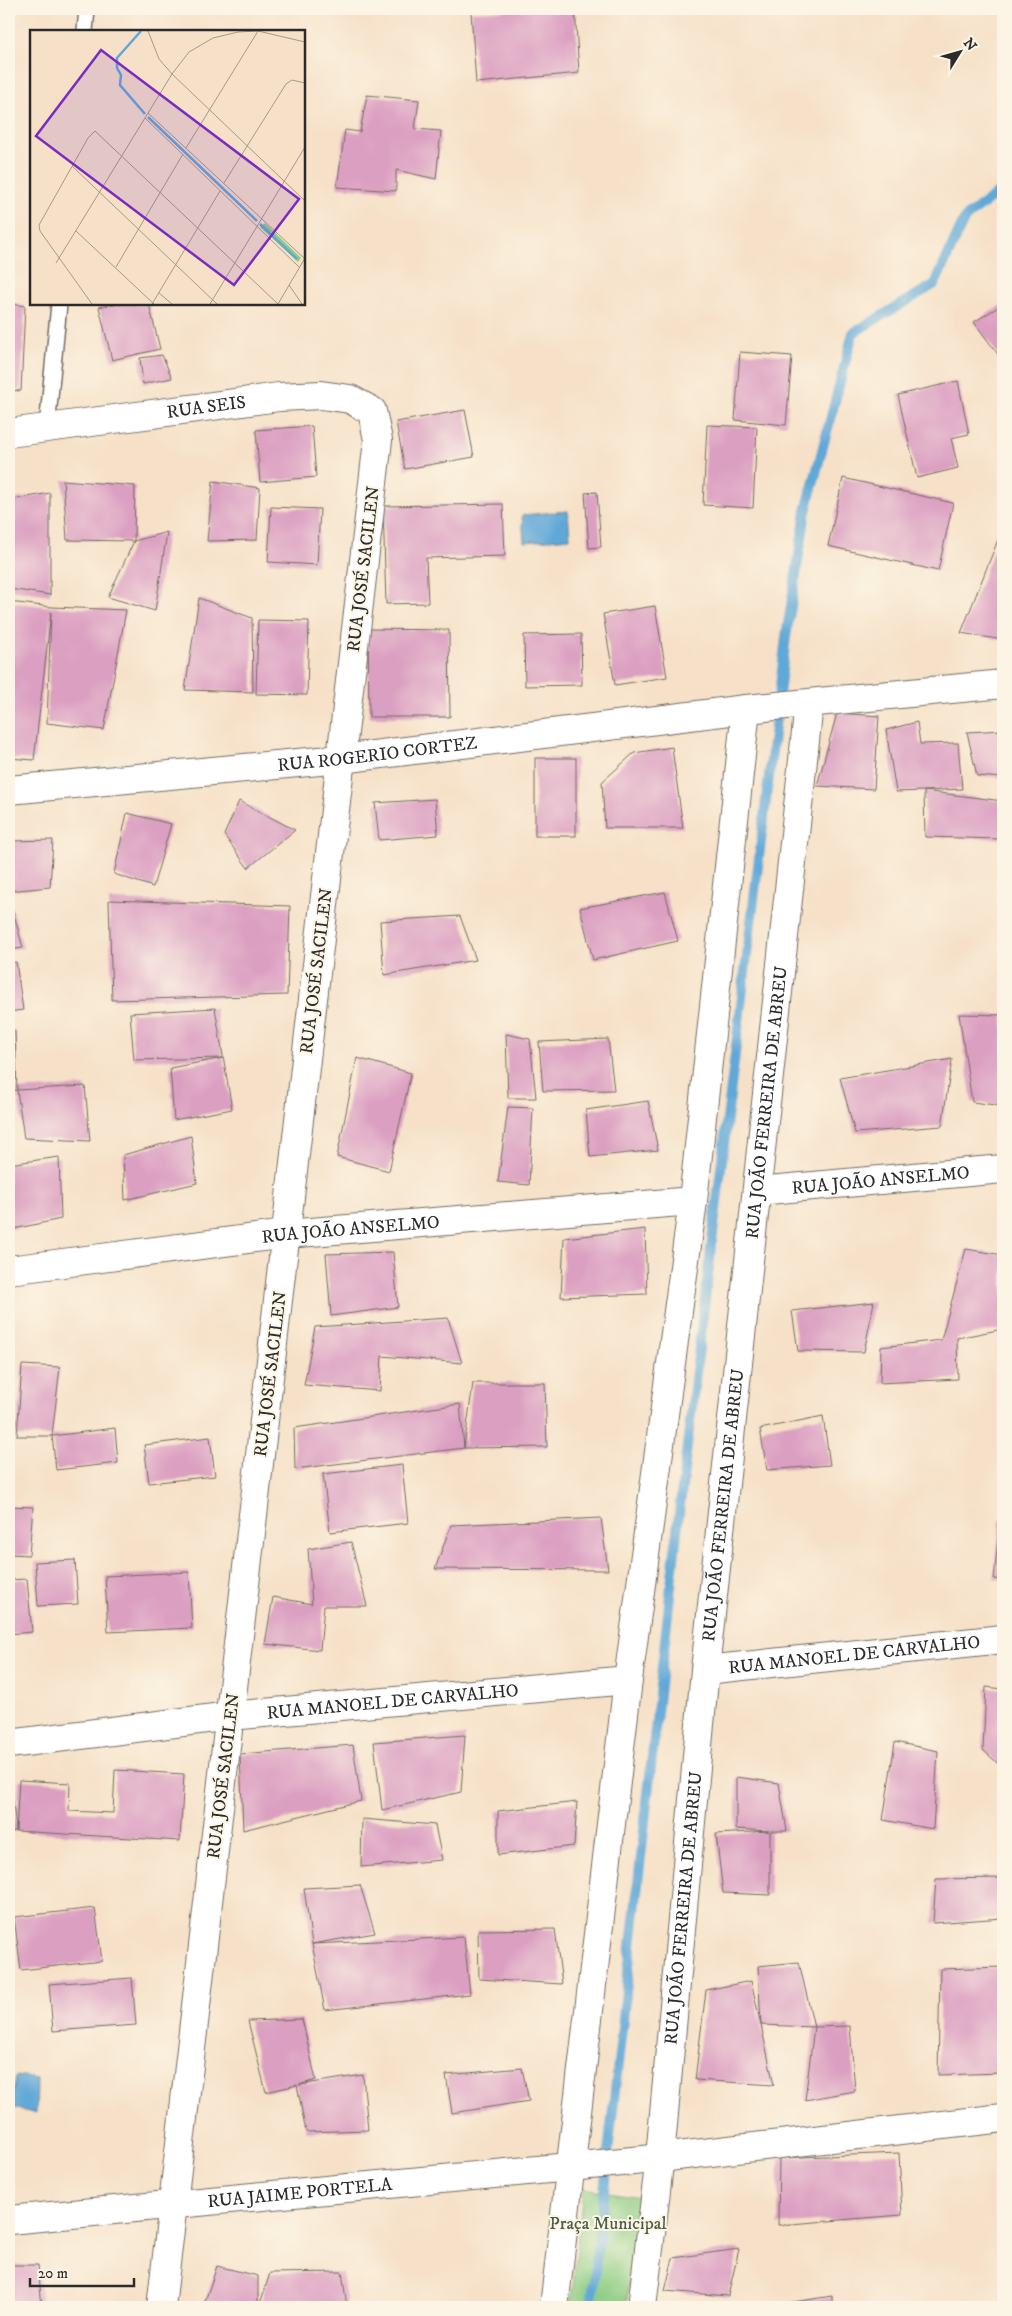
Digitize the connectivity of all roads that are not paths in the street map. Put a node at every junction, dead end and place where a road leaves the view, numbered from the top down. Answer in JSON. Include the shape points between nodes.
{"nodes":[{"id":1,"x":87,"y":9,"type":"edge"},
{"id":2,"x":85,"y":30,"type":"edge"},
{"id":3,"x":59,"y":305,"type":"edge"},
{"id":4,"x":47,"y":428,"type":"junction"},
{"id":5,"x":9,"y":433,"type":"edge"},
{"id":6,"x":378,"y":440,"type":"joint"},
{"id":7,"x":1003,"y":684,"type":"edge"},
{"id":8,"x":809,"y":704,"type":"junction"},
{"id":9,"x":746,"y":709,"type":"junction"},
{"id":10,"x":341,"y":759,"type":"junction"},
{"id":11,"x":9,"y":790,"type":"edge"},
{"id":12,"x":1003,"y":1169,"type":"edge"},
{"id":13,"x":757,"y":1191,"type":"junction"},
{"id":14,"x":693,"y":1201,"type":"junction"},
{"id":15,"x":286,"y":1234,"type":"junction"},
{"id":16,"x":9,"y":1270,"type":"edge"},
{"id":17,"x":1003,"y":1639,"type":"edge"},
{"id":18,"x":706,"y":1670,"type":"junction"},
{"id":19,"x":628,"y":1680,"type":"junction"},
{"id":20,"x":230,"y":1716,"type":"junction"},
{"id":21,"x":9,"y":1744,"type":"edge"},
{"id":22,"x":1003,"y":2118,"type":"edge"},
{"id":23,"x":651,"y":2159,"type":"junction"},
{"id":24,"x":581,"y":2165,"type":"junction"},
{"id":25,"x":174,"y":2203,"type":"junction"},
{"id":26,"x":9,"y":2220,"type":"edge"},
{"id":27,"x":161,"y":2307,"type":"edge"},
{"id":28,"x":554,"y":2307,"type":"edge"},
{"id":29,"x":642,"y":2307,"type":"edge"}],
"edges":[{"from":1,"to":2,"type":"lane"},
{"from":3,"to":4,"type":"lane"},
{"from":4,"to":5,"type":"street","name":"RUA SEIS"},
{"from":4,"to":6,"type":"street","name":"RUA SEIS","via":[[279,397],[321,395],[350,399],[372,411]]},
{"from":6,"to":10,"type":"street","name":"RUA JOSÉ SACILEN"},
{"from":7,"to":8,"type":"street","name":"RUA ROGERIO CORTEZ"},
{"from":8,"to":9,"type":"street","name":"RUA ROGERIO CORTEZ"},
{"from":8,"to":13,"type":"street","name":"RUA JOÃO FERREIRA DE ABREU"},
{"from":9,"to":10,"type":"street","name":"RUA ROGERIO CORTEZ"},
{"from":9,"to":14,"type":"street"},
{"from":10,"to":11,"type":"street","name":"RUA ROGERIO CORTEZ"},
{"from":10,"to":15,"type":"street","name":"RUA JOSÉ SACILEN"},
{"from":12,"to":13,"type":"street","name":"RUA JOÃO ANSELMO"},
{"from":13,"to":18,"type":"street","name":"RUA JOÃO FERREIRA DE ABREU"},
{"from":14,"to":15,"type":"street","name":"RUA JOÃO ANSELMO"},
{"from":14,"to":19,"type":"street"},
{"from":15,"to":16,"type":"street","name":"RUA JOÃO ANSELMO"},
{"from":15,"to":20,"type":"street","name":"RUA JOSÉ SACILEN"},
{"from":17,"to":18,"type":"street","name":"RUA MANOEL DE CARVALHO"},
{"from":18,"to":23,"type":"street","name":"RUA JOÃO FERREIRA DE ABREU"},
{"from":19,"to":20,"type":"street","name":"RUA MANOEL DE CARVALHO"},
{"from":19,"to":24,"type":"street"},
{"from":20,"to":21,"type":"street","name":"RUA MANOEL DE CARVALHO"},
{"from":20,"to":25,"type":"street","name":"RUA JOSÉ SACILEN"},
{"from":22,"to":23,"type":"street","name":"RUA JAIME PORTELA"},
{"from":23,"to":24,"type":"street","name":"RUA JAIME PORTELA"},
{"from":23,"to":29,"type":"street","name":"RUA JOÃO FERREIRA DE ABREU"},
{"from":24,"to":25,"type":"street","name":"RUA JAIME PORTELA"},
{"from":24,"to":28,"type":"street"},
{"from":25,"to":26,"type":"street","name":"RUA JAIME PORTELA"},
{"from":25,"to":27,"type":"street","name":"RUA JOSÉ SACILEN"}]}
